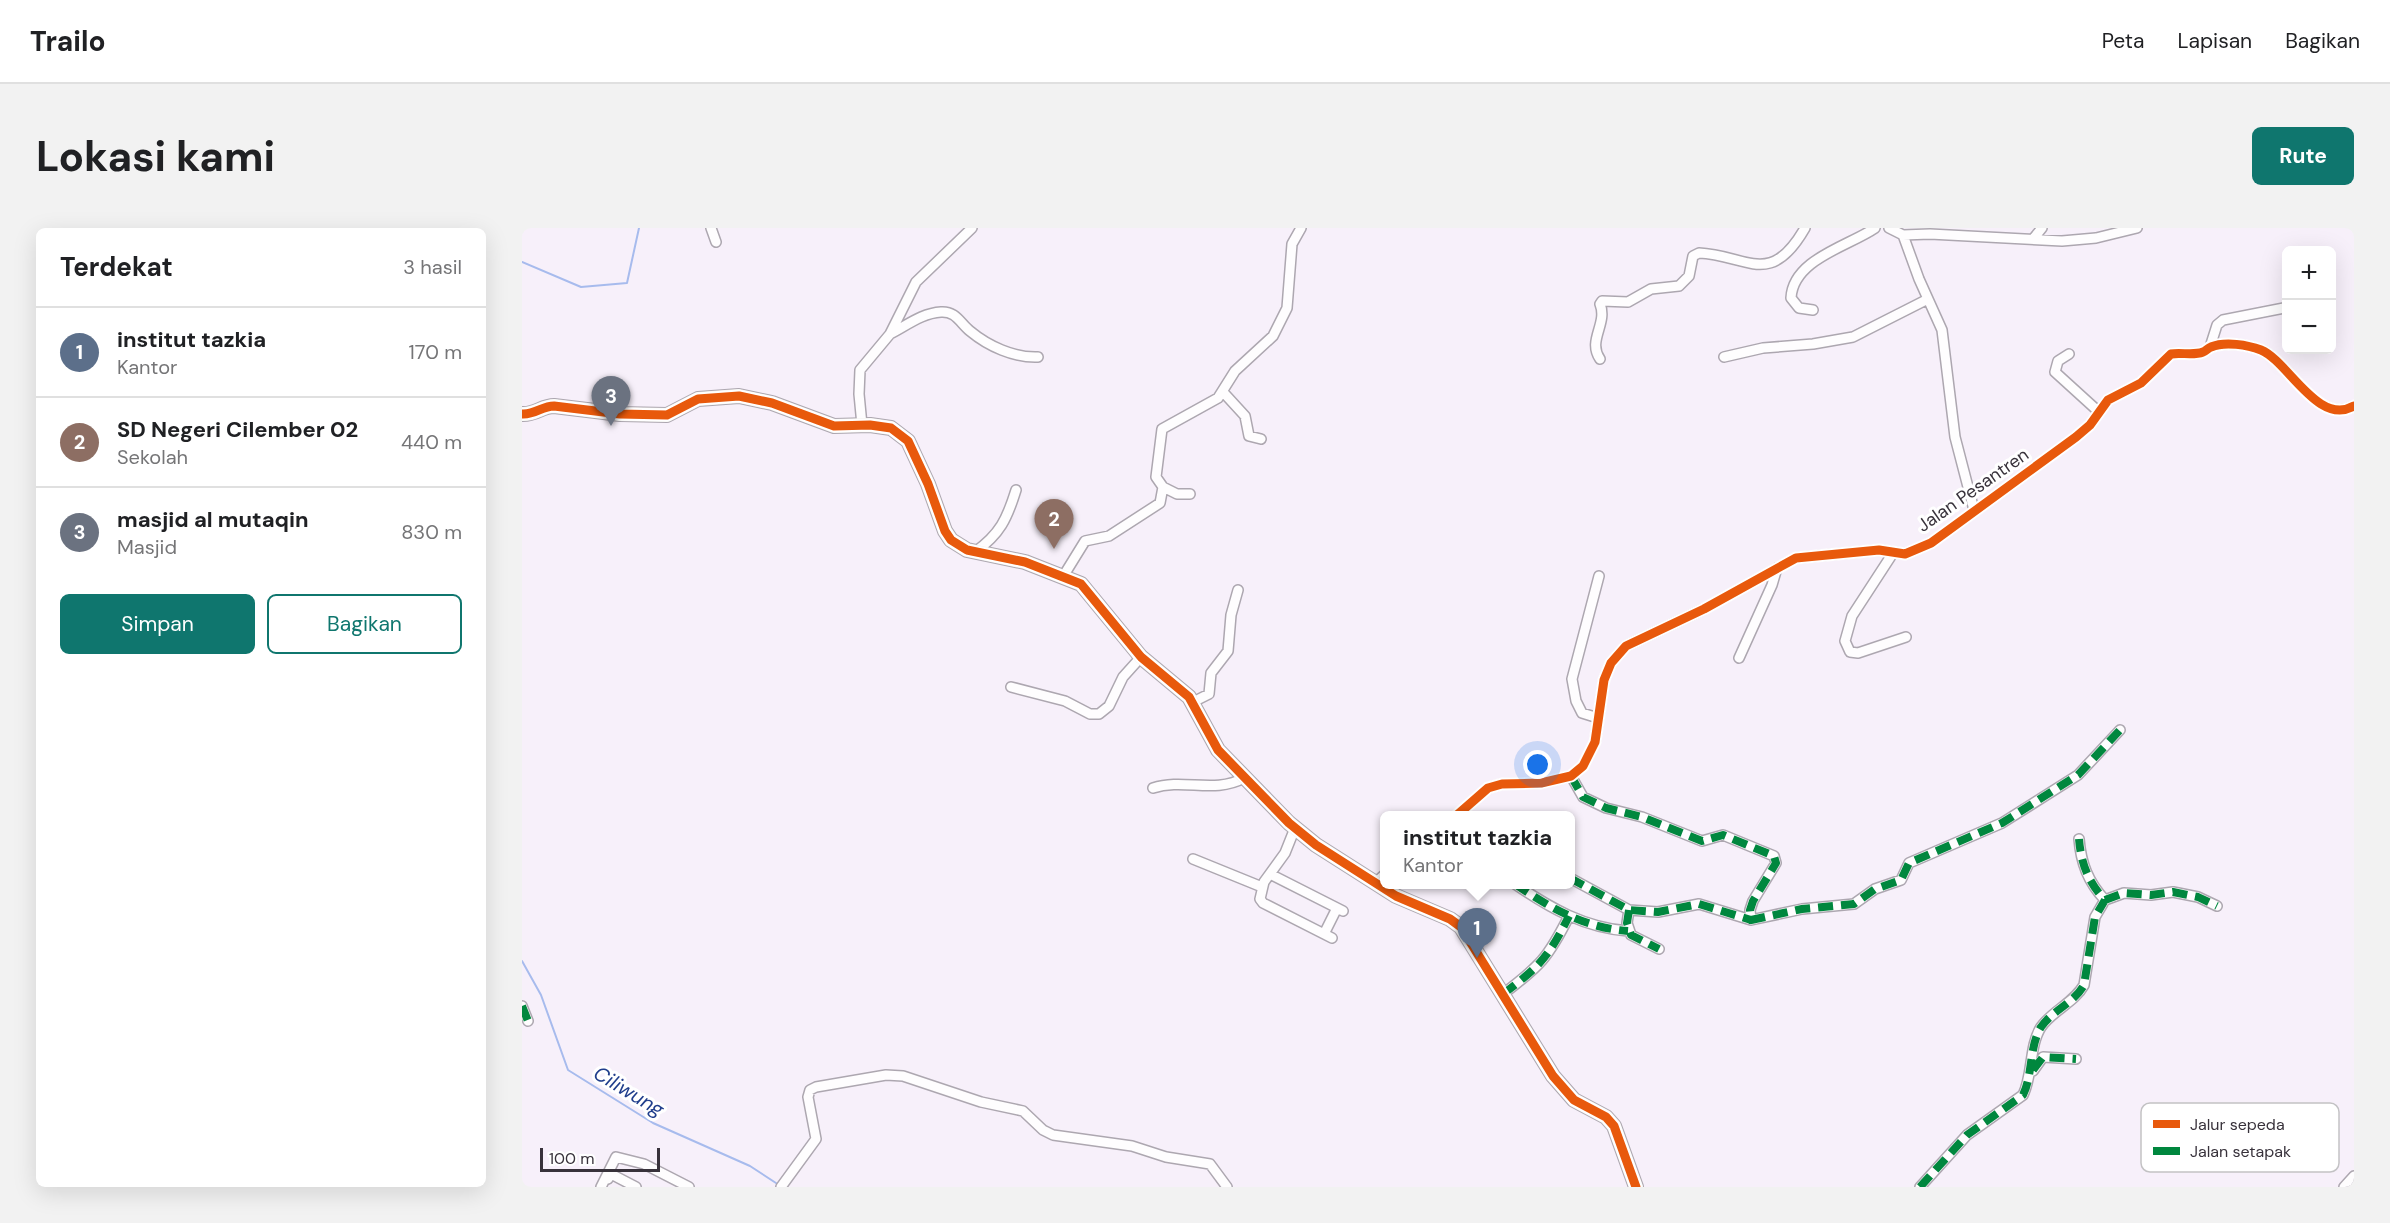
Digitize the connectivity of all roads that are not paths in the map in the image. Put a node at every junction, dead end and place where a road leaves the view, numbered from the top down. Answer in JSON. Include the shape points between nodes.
{"nodes":[{"id":1,"x":711,"y":228,"type":"edge"},
{"id":2,"x":972,"y":228,"type":"edge"},
{"id":3,"x":1301,"y":228,"type":"edge"},
{"id":4,"x":1805,"y":228,"type":"edge"},
{"id":5,"x":1875,"y":228,"type":"edge"},
{"id":6,"x":1889,"y":228,"type":"edge"},
{"id":7,"x":2042,"y":228,"type":"edge"},
{"id":8,"x":2137,"y":228,"type":"edge"},
{"id":9,"x":1903,"y":235,"type":"junction"},
{"id":10,"x":2033,"y":239,"type":"junction"},
{"id":11,"x":716,"y":242,"type":"dead end"},
{"id":12,"x":1928,"y":299,"type":"junction"},
{"id":13,"x":2282,"y":308,"type":"edge"},
{"id":14,"x":1813,"y":310,"type":"dead end"},
{"id":15,"x":890,"y":334,"type":"junction"},
{"id":16,"x":2210,"y":347,"type":"junction"},
{"id":17,"x":2068,"y":354,"type":"dead end"},
{"id":18,"x":1038,"y":357,"type":"dead end"},
{"id":19,"x":1724,"y":357,"type":"dead end"},
{"id":20,"x":1600,"y":359,"type":"dead end"},
{"id":21,"x":1223,"y":392,"type":"junction"},
{"id":22,"x":2354,"y":406,"type":"edge"},
{"id":23,"x":2099,"y":412,"type":"junction"},
{"id":24,"x":522,"y":414,"type":"edge"},
{"id":25,"x":862,"y":425,"type":"junction"},
{"id":26,"x":1261,"y":439,"type":"dead end"},
{"id":27,"x":1163,"y":487,"type":"junction"},
{"id":28,"x":1016,"y":489,"type":"dead end"},
{"id":29,"x":1190,"y":494,"type":"dead end"},
{"id":30,"x":1974,"y":510,"type":"junction"},
{"id":31,"x":975,"y":552,"type":"junction"},
{"id":32,"x":1893,"y":553,"type":"junction"},
{"id":33,"x":1777,"y":568,"type":"junction"},
{"id":34,"x":1064,"y":575,"type":"junction"},
{"id":35,"x":1599,"y":576,"type":"dead end"},
{"id":36,"x":1238,"y":590,"type":"dead end"},
{"id":37,"x":1906,"y":637,"type":"dead end"},
{"id":38,"x":1141,"y":657,"type":"junction"},
{"id":39,"x":1738,"y":658,"type":"dead end"},
{"id":40,"x":1011,"y":687,"type":"dead end"},
{"id":41,"x":1193,"y":702,"type":"junction"},
{"id":42,"x":1598,"y":718,"type":"junction"},
{"id":43,"x":2120,"y":730,"type":"dead end"},
{"id":44,"x":1571,"y":776,"type":"junction"},
{"id":45,"x":1244,"y":778,"type":"junction"},
{"id":46,"x":1153,"y":788,"type":"dead end"},
{"id":47,"x":1460,"y":811,"type":"edge"},
{"id":48,"x":1295,"y":828,"type":"junction"},
{"id":49,"x":2079,"y":839,"type":"dead end"},
{"id":50,"x":1193,"y":859,"type":"dead end"},
{"id":51,"x":1270,"y":874,"type":"junction"},
{"id":52,"x":1380,"y":879,"type":"edge"},
{"id":53,"x":1575,"y":881,"type":"edge"},
{"id":54,"x":1262,"y":887,"type":"junction"},
{"id":55,"x":1393,"y":889,"type":"edge"},
{"id":56,"x":1522,"y":889,"type":"edge"},
{"id":57,"x":2105,"y":900,"type":"junction"},
{"id":58,"x":2217,"y":906,"type":"dead end"},
{"id":59,"x":1629,"y":909,"type":"junction"},
{"id":60,"x":1569,"y":916,"type":"junction"},
{"id":61,"x":1751,"y":920,"type":"junction"},
{"id":62,"x":1628,"y":931,"type":"junction"},
{"id":63,"x":1659,"y":949,"type":"dead end"},
{"id":64,"x":1503,"y":994,"type":"junction"},
{"id":65,"x":522,"y":1006,"type":"edge"},
{"id":66,"x":528,"y":1021,"type":"dead end"},
{"id":67,"x":2076,"y":1059,"type":"dead end"},
{"id":68,"x":2029,"y":1074,"type":"junction"},
{"id":69,"x":608,"y":1175,"type":"junction"},
{"id":70,"x":2354,"y":1176,"type":"edge"},
{"id":71,"x":601,"y":1187,"type":"edge"},
{"id":72,"x":608,"y":1187,"type":"edge"},
{"id":73,"x":636,"y":1187,"type":"edge"},
{"id":74,"x":689,"y":1187,"type":"edge"},
{"id":75,"x":782,"y":1187,"type":"edge"},
{"id":76,"x":1227,"y":1187,"type":"edge"},
{"id":77,"x":1636,"y":1187,"type":"edge"},
{"id":78,"x":1920,"y":1187,"type":"edge"},
{"id":79,"x":2344,"y":1187,"type":"edge"}],
"edges":[{"from":1,"to":11,"type":"street"},
{"from":2,"to":15,"type":"street","via":[[916,282]]},
{"from":3,"to":21,"type":"street","via":[[1292,244],[1289,300],[1279,326],[1235,371]]},
{"from":4,"to":20,"type":"street","via":[[1793,246],[1767,264],[1745,264],[1699,253],[1693,258],[1687,279],[1678,287],[1651,288],[1628,302],[1602,301],[1603,318],[1595,344]]},
{"from":5,"to":14,"type":"street","via":[[1814,262],[1802,274],[1791,298],[1799,308]]},
{"from":6,"to":9,"type":"street"},
{"from":7,"to":10,"type":"street"},
{"from":8,"to":10,"type":"street","via":[[2087,240]]},
{"from":9,"to":10,"type":"street"},
{"from":9,"to":12,"type":"street"},
{"from":12,"to":19,"type":"street","via":[[1853,337]]},
{"from":12,"to":30,"type":"street","via":[[1945,340],[1956,437]]},
{"from":13,"to":16,"type":"street","via":[[2223,320],[2217,325]]},
{"from":15,"to":18,"type":"street","via":[[928,315],[945,312],[957,316],[979,337],[1008,353]]},
{"from":15,"to":25,"type":"street","via":[[860,370]]},
{"from":16,"to":22,"type":"street","name":"Jalan Pesantren","via":[[2242,345],[2262,350],[2320,403],[2336,410]]},
{"from":16,"to":23,"type":"street","name":"Jalan Pesantren","via":[[2204,352],[2171,354],[2141,383],[2112,397]]},
{"from":17,"to":23,"type":"street","via":[[2056,363],[2055,372]]},
{"from":21,"to":26,"type":"street","via":[[1245,416],[1249,436]]},
{"from":21,"to":27,"type":"street","via":[[1162,429],[1156,477]]},
{"from":23,"to":30,"type":"street","name":"Jalan Pesantren","via":[[2076,437]]},
{"from":24,"to":25,"type":"street","via":[[554,406],[668,415],[698,399],[733,396],[772,403],[832,425]]},
{"from":25,"to":31,"type":"street","via":[[891,428],[906,438],[947,535]]},
{"from":27,"to":29,"type":"street","via":[[1177,494]]},
{"from":27,"to":34,"type":"street","via":[[1156,506],[1109,536],[1082,543]]},
{"from":28,"to":31,"type":"street","via":[[995,537]]},
{"from":30,"to":32,"type":"street","name":"Jalan Pesantren","via":[[1931,543],[1907,553]]},
{"from":31,"to":34,"type":"street"},
{"from":32,"to":33,"type":"street","name":"Jalan Pesantren","via":[[1879,550],[1818,554],[1796,558]]},
{"from":32,"to":37,"type":"street","via":[[1852,616],[1845,641],[1853,653]]},
{"from":33,"to":39,"type":"street","via":[[1773,585]]},
{"from":33,"to":42,"type":"street","name":"Jalan Pesantren","via":[[1622,650],[1604,680]]},
{"from":34,"to":38,"type":"street","via":[[1087,589]]},
{"from":35,"to":42,"type":"street","via":[[1572,684],[1582,713]]},
{"from":36,"to":41,"type":"street","via":[[1228,651],[1210,673],[1209,694]]},
{"from":38,"to":40,"type":"street","via":[[1123,677],[1109,706],[1099,714]]},
{"from":38,"to":41,"type":"street"},
{"from":41,"to":45,"type":"street","via":[[1215,747]]},
{"from":42,"to":44,"type":"street","name":"Jalan Pesantren","via":[[1591,755]]},
{"from":43,"to":61,"type":"street","via":[[2078,775],[2002,823],[1910,863],[1899,882],[1875,889],[1854,904],[1802,909]]},
{"from":44,"to":47,"type":"street","via":[[1539,784],[1494,786]]},
{"from":44,"to":61,"type":"street","via":[[1583,797],[1606,808],[1642,817],[1697,840],[1723,835],[1774,856],[1776,863],[1752,901]]},
{"from":45,"to":46,"type":"street","via":[[1220,787],[1180,783]]},
{"from":45,"to":48,"type":"street"},
{"from":48,"to":51,"type":"street","via":[[1285,853]]},
{"from":48,"to":52,"type":"street","via":[[1316,845]]},
{"from":49,"to":57,"type":"street","via":[[2084,868]]},
{"from":50,"to":54,"type":"street"},
{"from":51,"to":54,"type":"street"},
{"from":51,"to":54,"type":"street","via":[[1340,909],[1328,936],[1263,903]]},
{"from":53,"to":59,"type":"street"},
{"from":55,"to":64,"type":"street","via":[[1411,903],[1458,924]]},
{"from":56,"to":60,"type":"street"},
{"from":57,"to":58,"type":"street","via":[[2121,893],[2173,892]]},
{"from":57,"to":68,"type":"street","via":[[2095,917],[2084,985],[2040,1029]]},
{"from":59,"to":61,"type":"street","via":[[1658,912],[1699,904]]},
{"from":59,"to":62,"type":"street"},
{"from":60,"to":62,"type":"street","via":[[1599,927]]},
{"from":60,"to":64,"type":"street","via":[[1538,968]]},
{"from":62,"to":63,"type":"street"},
{"from":64,"to":77,"type":"street","via":[[1528,1040],[1561,1086],[1578,1103],[1606,1117],[1614,1126]]},
{"from":65,"to":66,"type":"street"},
{"from":67,"to":68,"type":"street","via":[[2043,1057]]},
{"from":68,"to":78,"type":"street","via":[[2023,1095],[1967,1135]]},
{"from":69,"to":71,"type":"street"},
{"from":69,"to":72,"type":"street"},
{"from":69,"to":73,"type":"street"},
{"from":69,"to":74,"type":"street","via":[[613,1160],[619,1158],[644,1164]]},
{"from":70,"to":79,"type":"street"},
{"from":75,"to":76,"type":"street","via":[[816,1139],[808,1097],[811,1089],[899,1075],[981,1102],[1023,1111],[1053,1135],[1132,1146],[1166,1157],[1210,1164]]}]}
